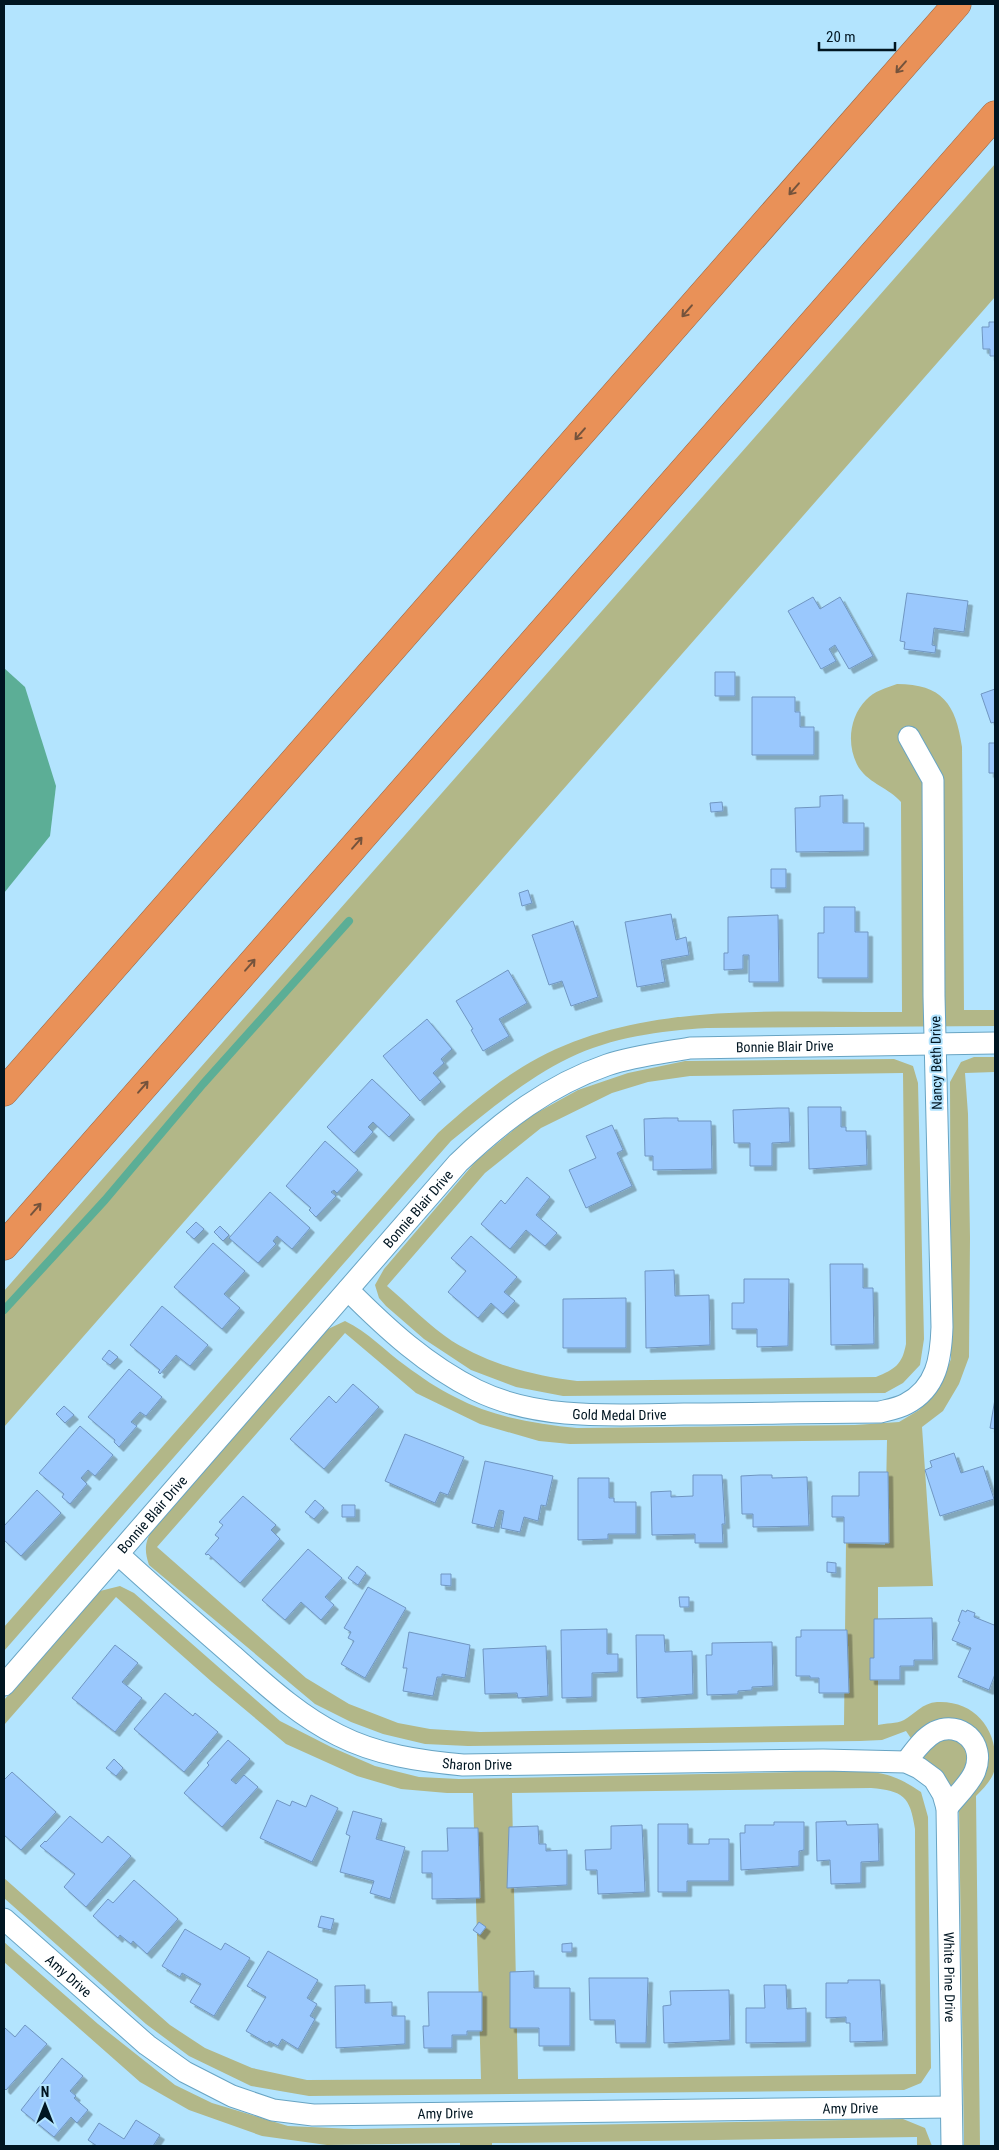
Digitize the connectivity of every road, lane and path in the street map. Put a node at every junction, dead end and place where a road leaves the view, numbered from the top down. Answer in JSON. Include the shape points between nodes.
{"nodes":[{"id":1,"x":956,"y":4,"type":"edge"},
{"id":2,"x":995,"y":116,"type":"edge"},
{"id":3,"x":909,"y":737,"type":"dead end"},
{"id":4,"x":995,"y":1043,"type":"edge"},
{"id":5,"x":935,"y":1044,"type":"junction"},
{"id":6,"x":4,"y":1092,"type":"edge"},
{"id":7,"x":4,"y":1246,"type":"edge"},
{"id":8,"x":348,"y":1290,"type":"junction"},
{"id":9,"x":924,"y":1392,"type":"joint"},
{"id":10,"x":118,"y":1554,"type":"junction"},
{"id":11,"x":4,"y":1685,"type":"edge"},
{"id":12,"x":906,"y":1762,"type":"junction"},
{"id":13,"x":934,"y":1779,"type":"joint"},
{"id":14,"x":947,"y":1808,"type":"junction"},
{"id":15,"x":4,"y":1919,"type":"edge"},
{"id":16,"x":951,"y":2106,"type":"junction"},
{"id":17,"x":952,"y":2146,"type":"edge"}],
"edges":[{"from":1,"to":6,"type":"highway","one_way":true},
{"from":7,"to":2,"type":"highway","one_way":true},
{"from":3,"to":5,"type":"street","name":"Nancy Beth Drive","via":[[933,780]]},
{"from":4,"to":5,"type":"street","name":"Bonnie Blair Drive"},
{"from":5,"to":8,"type":"street","name":"Bonnie Blair Drive","via":[[690,1048],[607,1065],[561,1084],[524,1106],[458,1163]]},
{"from":5,"to":9,"type":"street","name":"Nancy Beth Drive","via":[[942,1336],[936,1376]]},
{"from":8,"to":9,"type":"street","name":"Gold Medal Drive","via":[[391,1332],[437,1368],[477,1390],[544,1411],[614,1415],[880,1412],[906,1405]]},
{"from":8,"to":10,"type":"street","name":"Bonnie Blair Drive"},
{"from":10,"to":11,"type":"street","name":"Bonnie Blair Drive"},
{"from":10,"to":12,"type":"street","name":"Sharon Drive","via":[[303,1715],[340,1736],[386,1754],[423,1762],[480,1766],[823,1760]]},
{"from":12,"to":13,"type":"street","name":"Sharon Drive"},
{"from":12,"to":14,"type":"street","via":[[924,1740],[936,1732],[950,1730],[974,1741],[978,1760],[974,1773]]},
{"from":13,"to":14,"type":"street","name":"White Pine Drive"},
{"from":14,"to":16,"type":"street","name":"White Pine Drive"},
{"from":15,"to":16,"type":"street","name":"Amy Drive","via":[[147,2045],[185,2072],[232,2096],[273,2110],[313,2115]]},
{"from":16,"to":17,"type":"street","name":"White Pine Drive"}]}
